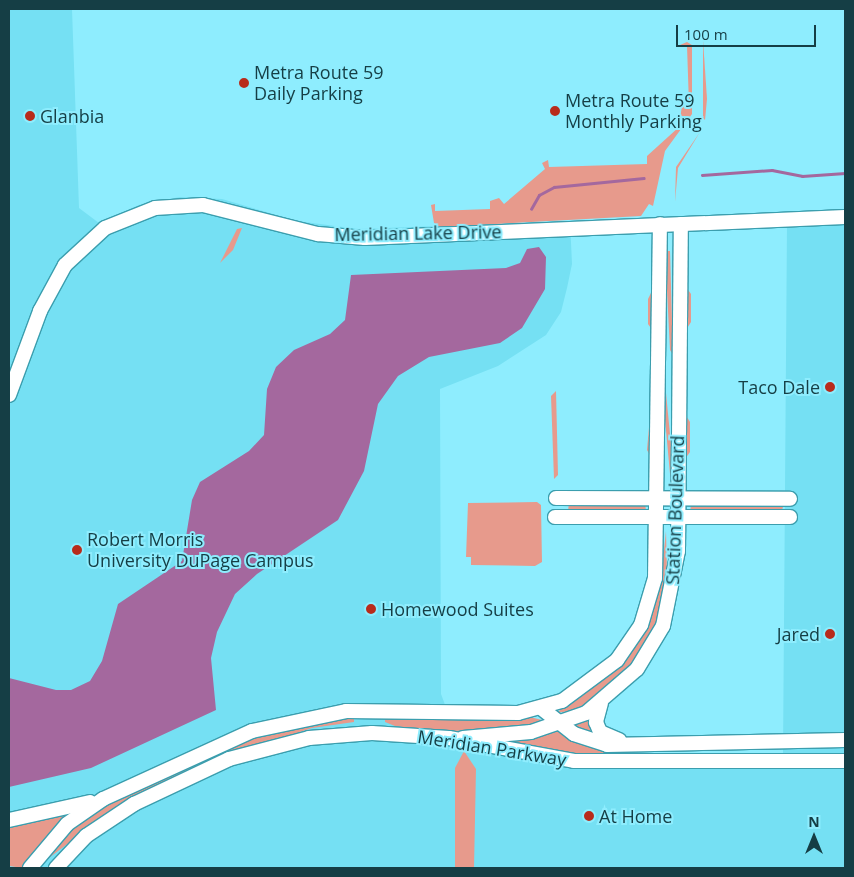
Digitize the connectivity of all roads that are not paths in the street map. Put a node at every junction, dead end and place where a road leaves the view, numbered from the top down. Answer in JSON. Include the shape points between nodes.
{"nodes":[{"id":1,"x":845,"y":217,"type":"edge"},
{"id":2,"x":660,"y":224,"type":"junction"},
{"id":3,"x":681,"y":224,"type":"junction"},
{"id":4,"x":9,"y":395,"type":"edge"},
{"id":5,"x":556,"y":498,"type":"dead end"},
{"id":6,"x":659,"y":498,"type":"junction"},
{"id":7,"x":678,"y":498,"type":"junction"},
{"id":8,"x":790,"y":499,"type":"dead end"},
{"id":9,"x":555,"y":517,"type":"dead end"},
{"id":10,"x":658,"y":517,"type":"junction"},
{"id":11,"x":678,"y":517,"type":"junction"},
{"id":12,"x":790,"y":518,"type":"dead end"},
{"id":13,"x":601,"y":703,"type":"junction"},
{"id":14,"x":541,"y":708,"type":"junction"},
{"id":15,"x":562,"y":724,"type":"junction"},
{"id":16,"x":449,"y":738,"type":"junction"},
{"id":17,"x":845,"y":740,"type":"edge"},
{"id":18,"x":632,"y":743,"type":"junction"},
{"id":19,"x":845,"y":760,"type":"edge"},
{"id":20,"x":103,"y":799,"type":"junction"},
{"id":21,"x":9,"y":820,"type":"edge"},
{"id":22,"x":30,"y":868,"type":"edge"},
{"id":23,"x":56,"y":868,"type":"edge"}],
"edges":[{"from":1,"to":3,"type":"street","name":"Meridian Lake Drive"},
{"from":2,"to":3,"type":"street","name":"Meridian Lake Drive"},
{"from":2,"to":4,"type":"street","name":"Meridian Lake Drive","via":[[364,238],[318,234],[203,205],[155,208],[105,228],[64,265],[46,296]]},
{"from":2,"to":6,"type":"street","name":"Station Boulevard"},
{"from":3,"to":7,"type":"street","name":"Station Boulevard"},
{"from":5,"to":6,"type":"street"},
{"from":6,"to":7,"type":"street"},
{"from":6,"to":10,"type":"street","name":"Station Boulevard"},
{"from":7,"to":8,"type":"street"},
{"from":7,"to":11,"type":"street","name":"Station Boulevard"},
{"from":9,"to":10,"type":"street"},
{"from":10,"to":11,"type":"street"},
{"from":10,"to":14,"type":"street","name":"Station Boulevard","via":[[655,578],[648,606],[630,642],[601,676]]},
{"from":11,"to":12,"type":"street"},
{"from":11,"to":13,"type":"street","name":"Station Boulevard","via":[[675,581],[663,626],[637,669]]},
{"from":13,"to":15,"type":"street","name":"Station Boulevard"},
{"from":13,"to":18,"type":"street","name":"Meridian Parkway","via":[[596,722],[600,732]]},
{"from":14,"to":15,"type":"street","name":"Meridian Parkway"},
{"from":14,"to":20,"type":"street","name":"Meridian Parkway","via":[[502,714],[372,709],[300,717],[222,743]]},
{"from":15,"to":16,"type":"street","name":"Station Boulevard","via":[[531,732]]},
{"from":15,"to":18,"type":"street","name":"Meridian Parkway","via":[[585,740]]},
{"from":16,"to":19,"type":"street","name":"Meridian Parkway","via":[[574,761]]},
{"from":16,"to":23,"type":"street","name":"Meridian Parkway","via":[[337,735],[247,753],[114,815],[86,836]]},
{"from":17,"to":18,"type":"street","name":"Meridian Parkway"},
{"from":20,"to":21,"type":"street","name":"Meridian Parkway"},
{"from":20,"to":22,"type":"street","name":"Meridian Parkway","via":[[67,824]]}]}
